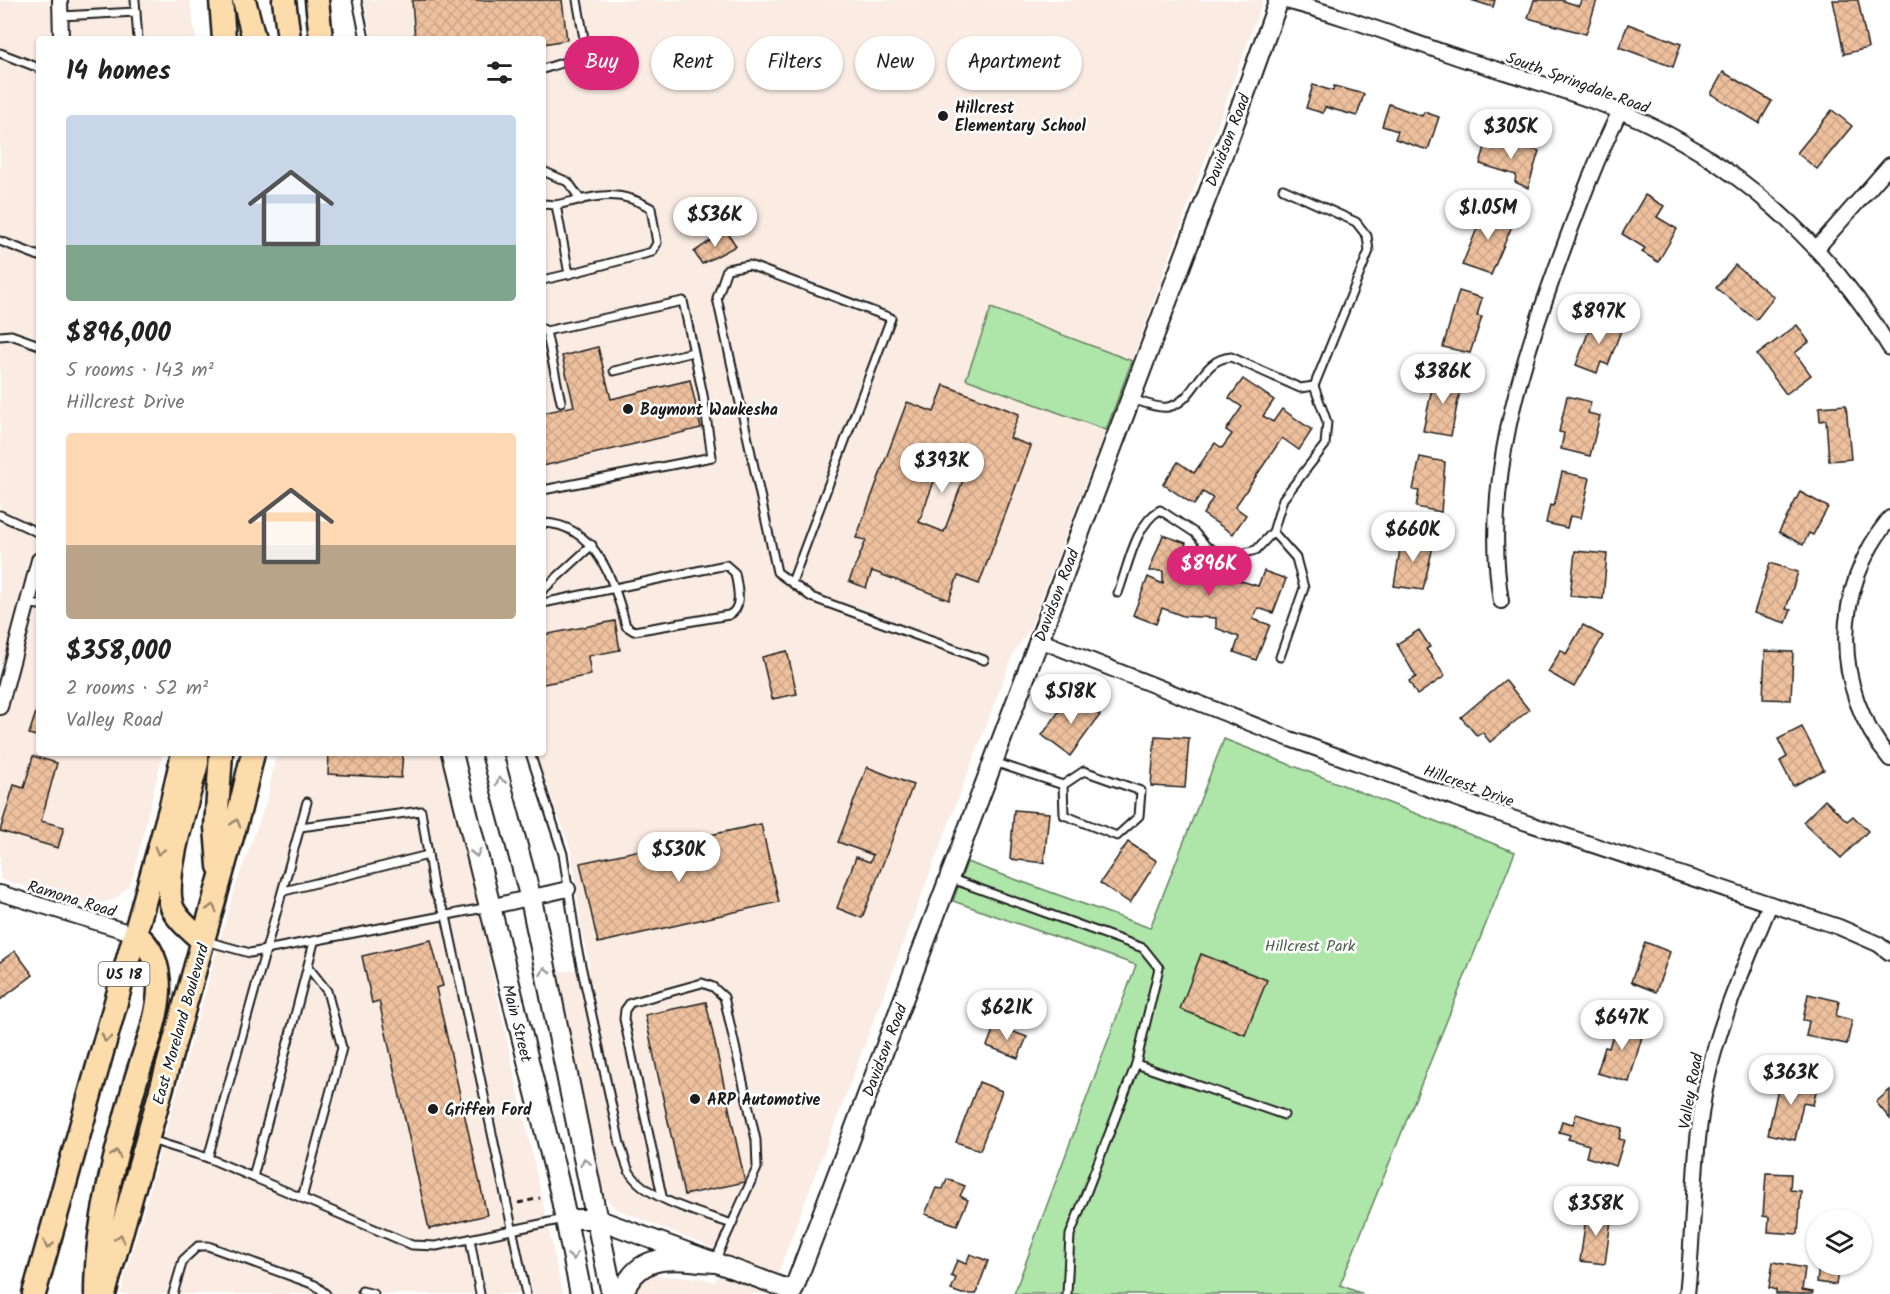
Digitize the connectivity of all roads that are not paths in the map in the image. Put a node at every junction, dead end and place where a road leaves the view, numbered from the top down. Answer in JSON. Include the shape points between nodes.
{"nodes":[{"id":1,"x":60,"y":0,"type":"edge"},
{"id":2,"x":135,"y":0,"type":"edge"},
{"id":3,"x":221,"y":0,"type":"edge"},
{"id":4,"x":244,"y":0,"type":"edge"},
{"id":5,"x":284,"y":0,"type":"edge"},
{"id":6,"x":316,"y":0,"type":"edge"},
{"id":7,"x":357,"y":0,"type":"edge"},
{"id":8,"x":577,"y":0,"type":"edge"},
{"id":9,"x":1280,"y":0,"type":"edge"},
{"id":10,"x":136,"y":12,"type":"junction"},
{"id":11,"x":61,"y":16,"type":"junction"},
{"id":12,"x":62,"y":36,"type":"edge"},
{"id":13,"x":138,"y":36,"type":"edge"},
{"id":14,"x":224,"y":36,"type":"edge"},
{"id":15,"x":253,"y":36,"type":"edge"},
{"id":16,"x":289,"y":36,"type":"edge"},
{"id":17,"x":321,"y":36,"type":"edge"},
{"id":18,"x":364,"y":36,"type":"edge"},
{"id":19,"x":0,"y":54,"type":"edge"},
{"id":20,"x":36,"y":67,"type":"edge"},
{"id":21,"x":546,"y":68,"type":"edge"},
{"id":22,"x":1620,"y":111,"type":"junction"},
{"id":23,"x":1890,"y":165,"type":"edge"},
{"id":24,"x":546,"y":172,"type":"edge"},
{"id":25,"x":1283,"y":189,"type":"dead end"},
{"id":26,"x":580,"y":200,"type":"junction"},
{"id":27,"x":546,"y":204,"type":"edge"},
{"id":28,"x":556,"y":205,"type":"junction"},
{"id":29,"x":0,"y":241,"type":"edge"},
{"id":30,"x":1816,"y":249,"type":"junction"},
{"id":31,"x":36,"y":255,"type":"edge"},
{"id":32,"x":570,"y":274,"type":"junction"},
{"id":33,"x":546,"y":279,"type":"edge"},
{"id":34,"x":546,"y":330,"type":"edge"},
{"id":35,"x":0,"y":336,"type":"edge"},
{"id":36,"x":546,"y":338,"type":"edge"},
{"id":37,"x":36,"y":344,"type":"edge"},
{"id":38,"x":1890,"y":348,"type":"edge"},
{"id":39,"x":693,"y":351,"type":"junction"},
{"id":40,"x":614,"y":371,"type":"dead end"},
{"id":41,"x":1314,"y":386,"type":"junction"},
{"id":42,"x":1130,"y":399,"type":"junction"},
{"id":43,"x":561,"y":402,"type":"dead end"},
{"id":44,"x":546,"y":489,"type":"edge"},
{"id":45,"x":0,"y":515,"type":"edge"},
{"id":46,"x":1890,"y":518,"type":"edge"},
{"id":47,"x":546,"y":523,"type":"edge"},
{"id":48,"x":36,"y":532,"type":"edge"},
{"id":49,"x":1274,"y":532,"type":"junction"},
{"id":50,"x":592,"y":545,"type":"junction"},
{"id":51,"x":792,"y":582,"type":"junction"},
{"id":52,"x":36,"y":587,"type":"edge"},
{"id":53,"x":546,"y":587,"type":"edge"},
{"id":54,"x":616,"y":588,"type":"junction"},
{"id":55,"x":1118,"y":593,"type":"dead end"},
{"id":56,"x":1501,"y":601,"type":"dead end"},
{"id":57,"x":546,"y":602,"type":"edge"},
{"id":58,"x":34,"y":605,"type":"edge"},
{"id":59,"x":1039,"y":640,"type":"junction"},
{"id":60,"x":1280,"y":657,"type":"dead end"},
{"id":61,"x":984,"y":660,"type":"dead end"},
{"id":62,"x":0,"y":707,"type":"edge"},
{"id":63,"x":182,"y":756,"type":"edge"},
{"id":64,"x":197,"y":756,"type":"edge"},
{"id":65,"x":221,"y":756,"type":"edge"},
{"id":66,"x":252,"y":756,"type":"edge"},
{"id":67,"x":453,"y":756,"type":"edge"},
{"id":68,"x":493,"y":756,"type":"edge"},
{"id":69,"x":531,"y":756,"type":"edge"},
{"id":70,"x":1890,"y":759,"type":"edge"},
{"id":71,"x":993,"y":761,"type":"junction"},
{"id":72,"x":1063,"y":785,"type":"junction"},
{"id":73,"x":307,"y":801,"type":"dead end"},
{"id":74,"x":300,"y":827,"type":"junction"},
{"id":75,"x":428,"y":855,"type":"junction"},
{"id":76,"x":948,"y":878,"type":"junction"},
{"id":77,"x":220,"y":879,"type":"junction"},
{"id":78,"x":568,"y":889,"type":"junction"},
{"id":79,"x":284,"y":891,"type":"junction"},
{"id":80,"x":0,"y":893,"type":"edge"},
{"id":81,"x":531,"y":899,"type":"junction"},
{"id":82,"x":1770,"y":904,"type":"junction"},
{"id":83,"x":489,"y":907,"type":"junction"},
{"id":84,"x":446,"y":916,"type":"junction"},
{"id":85,"x":135,"y":934,"type":"junction"},
{"id":86,"x":203,"y":941,"type":"junction"},
{"id":87,"x":314,"y":942,"type":"junction"},
{"id":88,"x":268,"y":950,"type":"junction"},
{"id":89,"x":1890,"y":953,"type":"edge"},
{"id":90,"x":308,"y":967,"type":"junction"},
{"id":91,"x":1136,"y":1064,"type":"junction"},
{"id":92,"x":1284,"y":1116,"type":"dead end"},
{"id":93,"x":148,"y":1139,"type":"junction"},
{"id":94,"x":208,"y":1158,"type":"junction"},
{"id":95,"x":253,"y":1177,"type":"junction"},
{"id":96,"x":662,"y":1196,"type":"junction"},
{"id":97,"x":302,"y":1198,"type":"junction"},
{"id":98,"x":566,"y":1219,"type":"junction"},
{"id":99,"x":597,"y":1219,"type":"junction"},
{"id":100,"x":732,"y":1224,"type":"junction"},
{"id":101,"x":513,"y":1230,"type":"junction"},
{"id":102,"x":470,"y":1239,"type":"junction"},
{"id":103,"x":715,"y":1262,"type":"junction"},
{"id":104,"x":363,"y":1291,"type":"dead end"},
{"id":105,"x":793,"y":1292,"type":"edge"},
{"id":106,"x":34,"y":1294,"type":"edge"},
{"id":107,"x":96,"y":1294,"type":"edge"},
{"id":108,"x":104,"y":1294,"type":"edge"},
{"id":109,"x":174,"y":1294,"type":"edge"},
{"id":110,"x":326,"y":1294,"type":"edge"},
{"id":111,"x":374,"y":1294,"type":"edge"},
{"id":112,"x":480,"y":1294,"type":"edge"},
{"id":113,"x":526,"y":1294,"type":"edge"},
{"id":114,"x":581,"y":1294,"type":"edge"},
{"id":115,"x":612,"y":1294,"type":"edge"},
{"id":116,"x":622,"y":1294,"type":"edge"},
{"id":117,"x":1067,"y":1294,"type":"edge"},
{"id":118,"x":1687,"y":1294,"type":"edge"}],
"edges":[{"from":1,"to":11,"type":"street"},
{"from":2,"to":10,"type":"lane"},
{"from":3,"to":14,"type":"main road"},
{"from":4,"to":15,"type":"main road"},
{"from":5,"to":16,"type":"main road"},
{"from":6,"to":17,"type":"main road"},
{"from":7,"to":18,"type":"lane"},
{"from":8,"to":21,"type":"lane","via":[[587,55]]},
{"from":9,"to":22,"type":"street","name":"South Springdale Road"},
{"from":9,"to":42,"type":"street","name":"Davidson Road"},
{"from":10,"to":11,"type":"lane"},
{"from":10,"to":13,"type":"lane"},
{"from":11,"to":12,"type":"street"},
{"from":19,"to":20,"type":"lane"},
{"from":22,"to":30,"type":"street","name":"South Springdale Road","via":[[1692,147],[1746,184]]},
{"from":22,"to":56,"type":"street","via":[[1569,231],[1528,351],[1508,433],[1495,534]]},
{"from":23,"to":30,"type":"street"},
{"from":24,"to":26,"type":"lane","via":[[568,182]]},
{"from":25,"to":41,"type":"lane","via":[[1356,222],[1367,236],[1369,250]]},
{"from":26,"to":28,"type":"lane"},
{"from":26,"to":32,"type":"lane","via":[[607,194],[635,199],[651,208],[657,243],[652,252]]},
{"from":27,"to":28,"type":"lane"},
{"from":28,"to":32,"type":"lane"},
{"from":29,"to":31,"type":"lane"},
{"from":30,"to":38,"type":"street","name":"South Springdale Road","via":[[1864,307]]},
{"from":32,"to":33,"type":"lane"},
{"from":34,"to":39,"type":"lane","via":[[683,301]]},
{"from":35,"to":37,"type":"lane","via":[[11,335]]},
{"from":36,"to":43,"type":"lane"},
{"from":39,"to":40,"type":"lane"},
{"from":39,"to":44,"type":"lane","via":[[712,457]]},
{"from":41,"to":42,"type":"lane","via":[[1300,388],[1231,357],[1221,358],[1203,371],[1183,401],[1166,407]]},
{"from":41,"to":49,"type":"lane","via":[[1327,422],[1325,445],[1283,499]]},
{"from":42,"to":59,"type":"street","name":"Davidson Road"},
{"from":45,"to":48,"type":"lane"},
{"from":46,"to":70,"type":"street","via":[[1871,543],[1853,584],[1845,640],[1854,695],[1864,722]]},
{"from":47,"to":50,"type":"lane","via":[[559,523]]},
{"from":49,"to":55,"type":"lane","via":[[1256,549],[1228,557],[1207,547],[1195,532],[1160,510],[1143,526]]},
{"from":49,"to":60,"type":"lane","via":[[1296,558],[1304,588]]},
{"from":50,"to":53,"type":"lane"},
{"from":50,"to":54,"type":"lane"},
{"from":51,"to":51,"type":"lane","via":[[777,572],[717,298],[727,269],[749,265],[891,318]]},
{"from":51,"to":61,"type":"lane","via":[[812,597]]},
{"from":52,"to":58,"type":"street"},
{"from":54,"to":54,"type":"lane","via":[[626,626],[633,631],[729,615],[739,604],[735,573],[726,565]]},
{"from":54,"to":57,"type":"lane"},
{"from":58,"to":62,"type":"street"},
{"from":59,"to":71,"type":"street","name":"Davidson Road"},
{"from":59,"to":82,"type":"street","name":"Hillcrest Drive","via":[[1290,739]]},
{"from":63,"to":85,"type":"main road","number":"US 18","one_way":true},
{"from":64,"to":86,"type":"main road","via":[[170,874],[170,897],[183,924]]},
{"from":65,"to":77,"type":"main road","via":[[216,827]]},
{"from":77,"to":66,"type":"main road","name":"East Moreland Boulevard","one_way":true},
{"from":67,"to":83,"type":"main road","name":"Main Street","one_way":true},
{"from":81,"to":68,"type":"main road","one_way":true},
{"from":69,"to":78,"type":"lane","via":[[563,854]]},
{"from":71,"to":72,"type":"lane"},
{"from":71,"to":76,"type":"street","name":"Davidson Road"},
{"from":72,"to":72,"type":"lane","via":[[1064,815],[1095,828],[1117,836],[1139,816],[1141,791],[1084,771]]},
{"from":73,"to":74,"type":"lane"},
{"from":74,"to":75,"type":"lane","via":[[421,811]]},
{"from":74,"to":79,"type":"lane"},
{"from":75,"to":79,"type":"lane"},
{"from":75,"to":84,"type":"lane","via":[[434,891]]},
{"from":76,"to":91,"type":"lane","via":[[1143,948],[1159,968]]},
{"from":76,"to":105,"type":"street","name":"Davidson Road"},
{"from":86,"to":77,"type":"main road","name":"East Moreland Boulevard","one_way":true},
{"from":78,"to":81,"type":"street"},
{"from":78,"to":96,"type":"lane","via":[[620,1144],[629,1172]]},
{"from":79,"to":88,"type":"lane"},
{"from":80,"to":85,"type":"street","name":"Ramona Road"},
{"from":81,"to":83,"type":"street"},
{"from":99,"to":81,"type":"main road","one_way":true},
{"from":82,"to":89,"type":"street","name":"Hillcrest Drive","via":[[1839,927]]},
{"from":82,"to":118,"type":"street","name":"Valley Road","via":[[1717,1039],[1707,1081],[1700,1122]]},
{"from":83,"to":84,"type":"lane"},
{"from":83,"to":98,"type":"main road","name":"Main Street"},
{"from":84,"to":87,"type":"lane"},
{"from":84,"to":101,"type":"lane"},
{"from":85,"to":106,"type":"main road","number":"US 18","one_way":true},
{"from":107,"to":85,"type":"main road","one_way":true,"via":[[96,1256],[116,1155],[159,991],[155,958],[147,943]]},
{"from":86,"to":88,"type":"lane","via":[[250,953]]},
{"from":86,"to":93,"type":"main road","name":"East Moreland Boulevard"},
{"from":87,"to":88,"type":"lane"},
{"from":87,"to":90,"type":"lane"},
{"from":88,"to":94,"type":"lane"},
{"from":90,"to":95,"type":"lane"},
{"from":90,"to":97,"type":"lane","via":[[327,991],[342,1048]]},
{"from":91,"to":92,"type":"lane"},
{"from":91,"to":117,"type":"lane","via":[[1075,1215],[1070,1234]]},
{"from":93,"to":94,"type":"lane"},
{"from":108,"to":93,"type":"main road","name":"East Moreland Boulevard","one_way":true},
{"from":94,"to":95,"type":"lane"},
{"from":95,"to":97,"type":"lane"},
{"from":96,"to":100,"type":"lane"},
{"from":96,"to":100,"type":"lane","via":[[625,1010],[630,1003],[702,983],[724,997],[756,1140],[757,1168]]},
{"from":97,"to":102,"type":"lane","via":[[412,1245],[436,1246]]},
{"from":98,"to":99,"type":"street","name":"Davidson Road"},
{"from":98,"to":101,"type":"lane"},
{"from":98,"to":114,"type":"main road","name":"Main Street","one_way":true},
{"from":99,"to":103,"type":"street","name":"Davidson Road"},
{"from":99,"to":115,"type":"main road"},
{"from":100,"to":103,"type":"lane"},
{"from":101,"to":102,"type":"lane"},
{"from":101,"to":113,"type":"lane"},
{"from":102,"to":112,"type":"lane"},
{"from":103,"to":105,"type":"street","name":"Davidson Road"},
{"from":103,"to":116,"type":"main road","via":[[650,1262],[637,1268]]},
{"from":104,"to":111,"type":"lane"},
{"from":109,"to":110,"type":"lane","via":[[183,1260],[198,1246],[208,1246],[315,1285]]}]}
